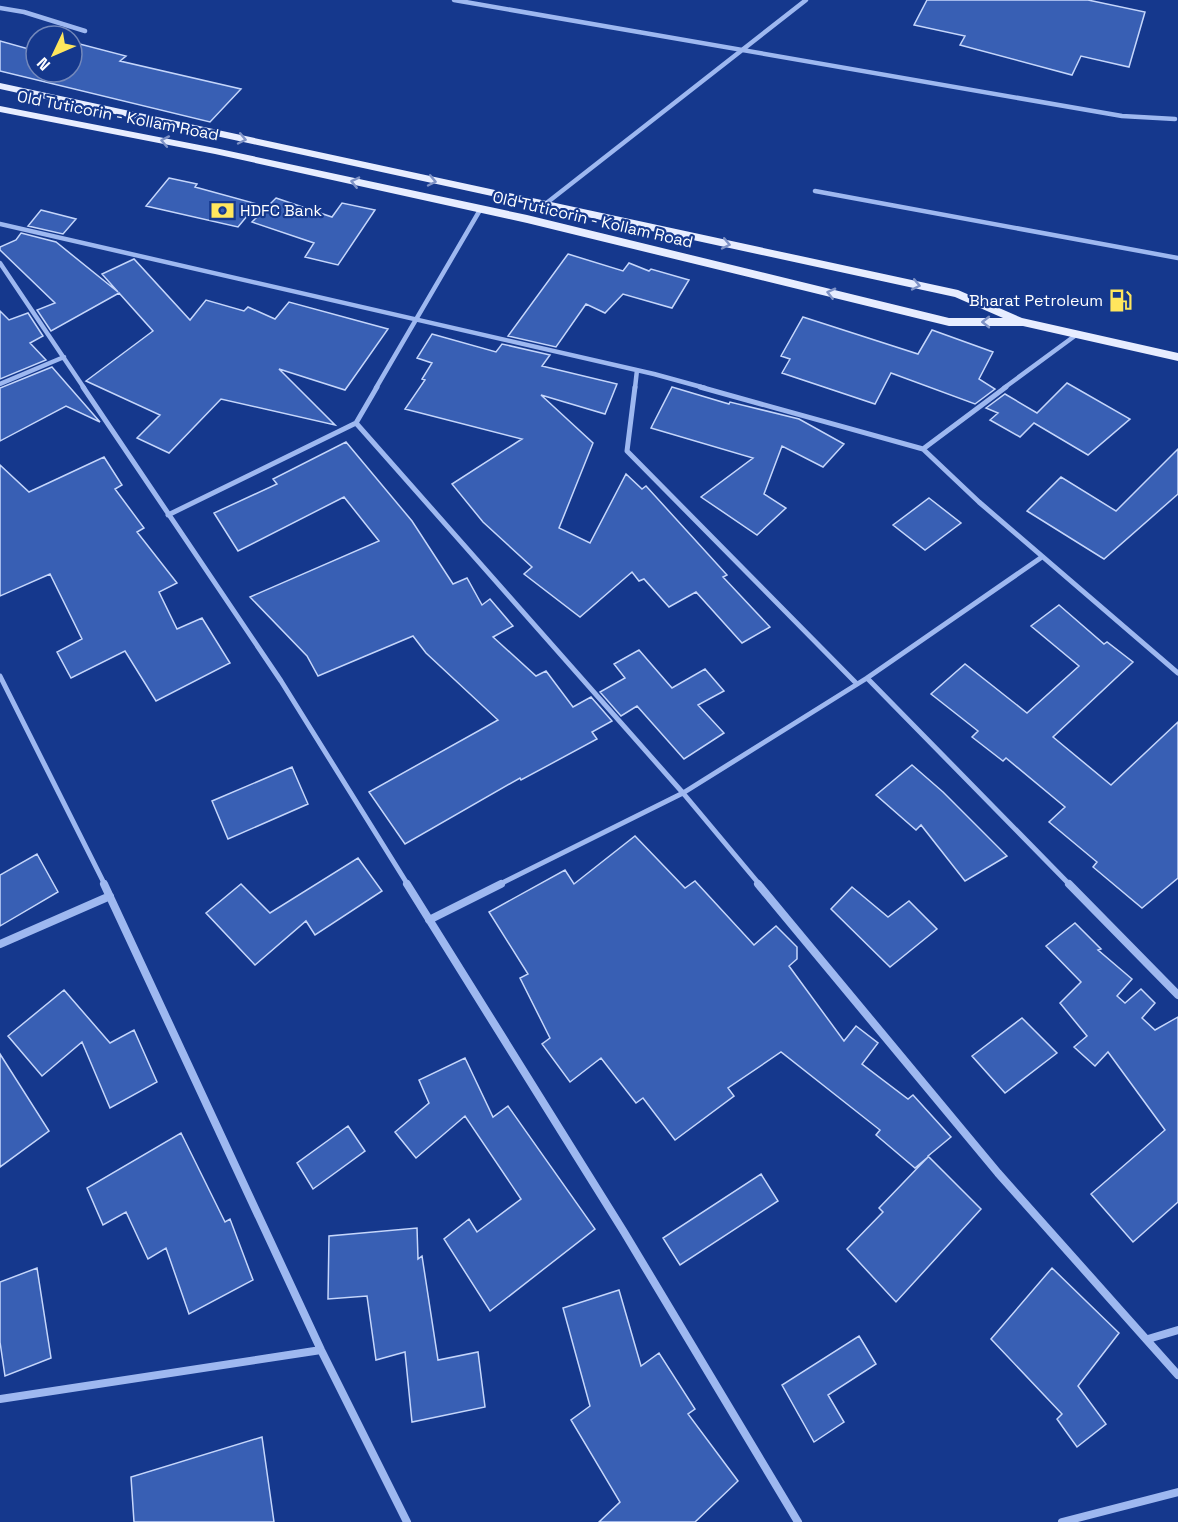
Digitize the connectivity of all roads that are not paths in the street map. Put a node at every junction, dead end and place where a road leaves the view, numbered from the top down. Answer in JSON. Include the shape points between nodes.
{"nodes":[{"id":1,"x":454,"y":0,"type":"edge"},
{"id":2,"x":806,"y":0,"type":"edge"},
{"id":3,"x":0,"y":8,"type":"edge"},
{"id":4,"x":85,"y":31,"type":"dead end"},
{"id":5,"x":740,"y":50,"type":"junction"},
{"id":6,"x":0,"y":86,"type":"edge"},
{"id":7,"x":0,"y":109,"type":"edge"},
{"id":8,"x":1175,"y":119,"type":"dead end"},
{"id":9,"x":814,"y":191,"type":"dead end"},
{"id":10,"x":544,"y":205,"type":"junction"},
{"id":11,"x":480,"y":210,"type":"junction"},
{"id":12,"x":0,"y":224,"type":"edge"},
{"id":13,"x":1178,"y":258,"type":"edge"},
{"id":14,"x":0,"y":263,"type":"edge"},
{"id":15,"x":418,"y":319,"type":"junction"},
{"id":16,"x":1023,"y":322,"type":"junction"},
{"id":17,"x":1076,"y":335,"type":"junction"},
{"id":18,"x":64,"y":357,"type":"junction"},
{"id":19,"x":1178,"y":357,"type":"edge"},
{"id":20,"x":637,"y":370,"type":"junction"},
{"id":21,"x":0,"y":384,"type":"edge"},
{"id":22,"x":356,"y":423,"type":"junction"},
{"id":23,"x":923,"y":449,"type":"junction"},
{"id":24,"x":168,"y":514,"type":"junction"},
{"id":25,"x":1042,"y":557,"type":"junction"},
{"id":26,"x":1178,"y":673,"type":"edge"},
{"id":27,"x":0,"y":676,"type":"edge"},
{"id":28,"x":867,"y":678,"type":"junction"},
{"id":29,"x":856,"y":683,"type":"junction"},
{"id":30,"x":684,"y":793,"type":"junction"},
{"id":31,"x":110,"y":896,"type":"junction"},
{"id":32,"x":429,"y":920,"type":"junction"},
{"id":33,"x":0,"y":944,"type":"edge"},
{"id":34,"x":1178,"y":995,"type":"edge"},
{"id":35,"x":1178,"y":1330,"type":"edge"},
{"id":36,"x":1148,"y":1340,"type":"junction"},
{"id":37,"x":321,"y":1350,"type":"junction"},
{"id":38,"x":1178,"y":1375,"type":"edge"},
{"id":39,"x":0,"y":1399,"type":"edge"},
{"id":40,"x":1178,"y":1492,"type":"edge"},
{"id":41,"x":407,"y":1522,"type":"edge"},
{"id":42,"x":798,"y":1522,"type":"edge"},
{"id":43,"x":1062,"y":1522,"type":"edge"}],
"edges":[{"from":1,"to":5,"type":"street"},
{"from":2,"to":5,"type":"street"},
{"from":3,"to":4,"type":"street"},
{"from":5,"to":8,"type":"street","via":[[1122,116]]},
{"from":5,"to":10,"type":"street"},
{"from":6,"to":10,"type":"main road","one_way":true},
{"from":11,"to":7,"type":"main road","name":"Old Tuticorin - Kollam Road","one_way":true,"via":[[215,151]]},
{"from":9,"to":13,"type":"street"},
{"from":10,"to":16,"type":"main road","one_way":true,"via":[[958,294]]},
{"from":11,"to":15,"type":"street"},
{"from":16,"to":11,"type":"main road","name":"Old Tuticorin - Kollam Road","one_way":true,"via":[[950,322]]},
{"from":12,"to":15,"type":"street"},
{"from":14,"to":18,"type":"street"},
{"from":15,"to":20,"type":"street"},
{"from":15,"to":22,"type":"street"},
{"from":16,"to":17,"type":"main road","name":"Old Tuticorin - Kollam Road"},
{"from":17,"to":19,"type":"main road","name":"Old Tuticorin - Kollam Road"},
{"from":17,"to":23,"type":"street"},
{"from":18,"to":21,"type":"street"},
{"from":18,"to":24,"type":"street"},
{"from":20,"to":23,"type":"street"},
{"from":20,"to":29,"type":"street","via":[[627,451]]},
{"from":22,"to":24,"type":"street"},
{"from":22,"to":30,"type":"street"},
{"from":23,"to":25,"type":"street"},
{"from":24,"to":32,"type":"street","via":[[280,681]]},
{"from":25,"to":26,"type":"street"},
{"from":25,"to":28,"type":"street"},
{"from":27,"to":31,"type":"street"},
{"from":28,"to":29,"type":"street"},
{"from":28,"to":34,"type":"street"},
{"from":29,"to":30,"type":"street"},
{"from":30,"to":32,"type":"street"},
{"from":30,"to":36,"type":"street","via":[[998,1173]]},
{"from":31,"to":33,"type":"street"},
{"from":31,"to":37,"type":"street"},
{"from":32,"to":42,"type":"street","via":[[624,1232]]},
{"from":35,"to":36,"type":"street"},
{"from":36,"to":38,"type":"street"},
{"from":37,"to":39,"type":"street"},
{"from":37,"to":41,"type":"street"},
{"from":40,"to":43,"type":"street"}]}
